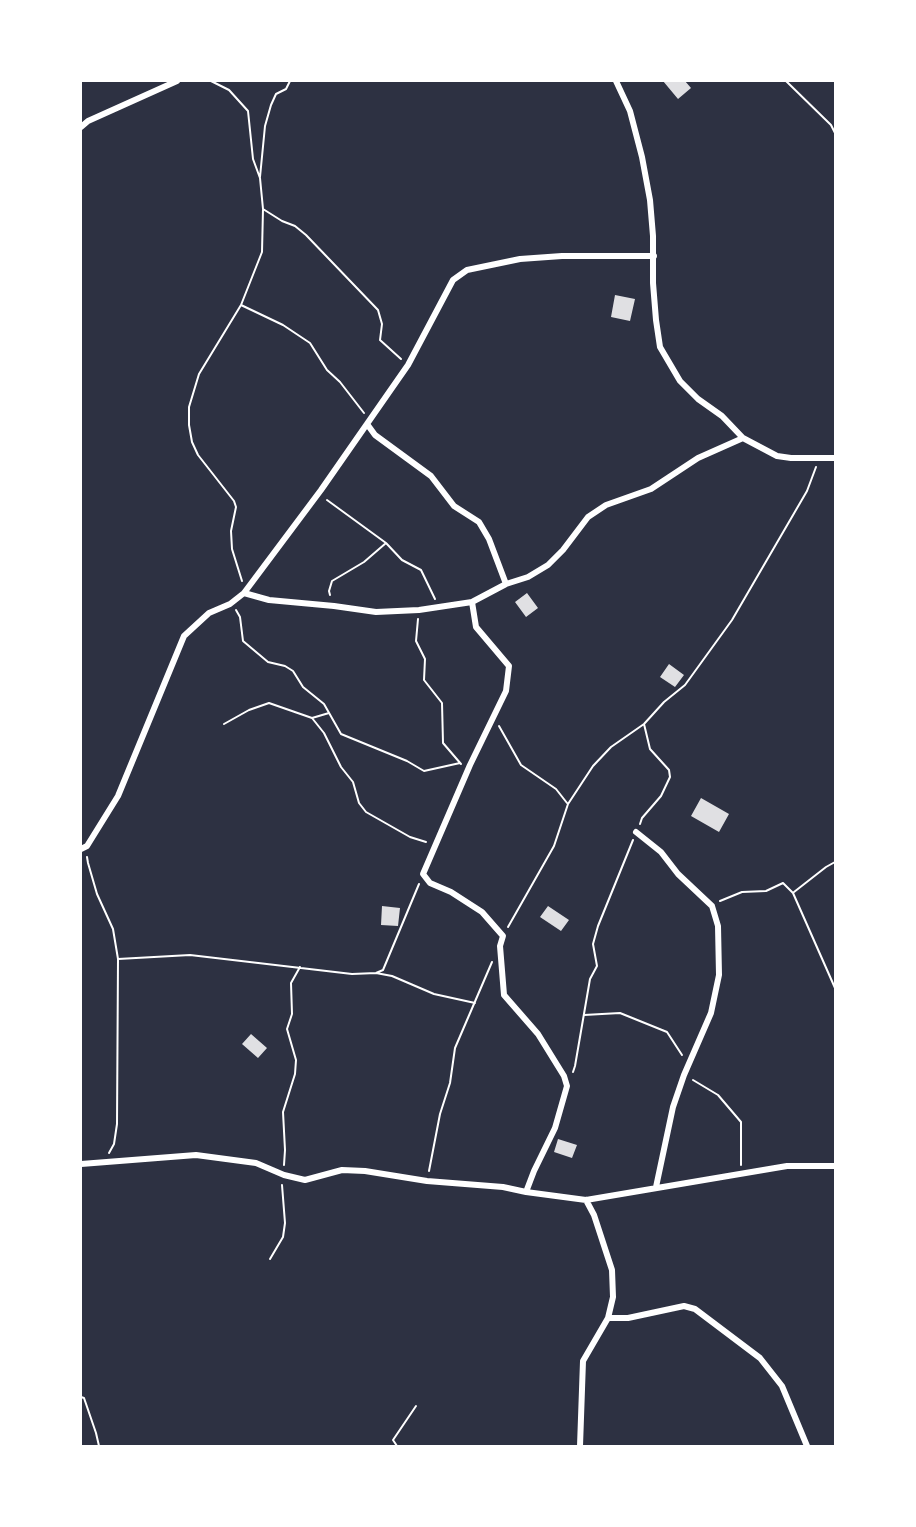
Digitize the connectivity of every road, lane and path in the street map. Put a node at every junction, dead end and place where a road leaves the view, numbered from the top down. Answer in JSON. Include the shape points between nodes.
{"nodes":[{"id":1,"x":177,"y":81,"type":"edge"},
{"id":2,"x":211,"y":81,"type":"edge"},
{"id":3,"x":290,"y":81,"type":"edge"},
{"id":4,"x":616,"y":81,"type":"edge"},
{"id":5,"x":786,"y":81,"type":"edge"},
{"id":6,"x":81,"y":127,"type":"edge"},
{"id":7,"x":835,"y":133,"type":"edge"},
{"id":8,"x":260,"y":178,"type":"junction"},
{"id":9,"x":263,"y":209,"type":"junction"},
{"id":10,"x":654,"y":256,"type":"junction"},
{"id":11,"x":240,"y":305,"type":"junction"},
{"id":12,"x":408,"y":365,"type":"junction"},
{"id":13,"x":369,"y":422,"type":"junction"},
{"id":14,"x":743,"y":438,"type":"junction"},
{"id":15,"x":835,"y":458,"type":"edge"},
{"id":16,"x":819,"y":459,"type":"junction"},
{"id":17,"x":321,"y":490,"type":"junction"},
{"id":18,"x":386,"y":543,"type":"junction"},
{"id":19,"x":506,"y":584,"type":"junction"},
{"id":20,"x":244,"y":593,"type":"junction"},
{"id":21,"x":472,"y":602,"type":"junction"},
{"id":22,"x":230,"y":604,"type":"junction"},
{"id":23,"x":334,"y":606,"type":"junction"},
{"id":24,"x":439,"y":608,"type":"junction"},
{"id":25,"x":419,"y":610,"type":"junction"},
{"id":26,"x":329,"y":713,"type":"junction"},
{"id":27,"x":494,"y":716,"type":"junction"},
{"id":28,"x":312,"y":718,"type":"junction"},
{"id":29,"x":224,"y":724,"type":"dead end"},
{"id":30,"x":645,"y":724,"type":"junction"},
{"id":31,"x":460,"y":764,"type":"junction"},
{"id":32,"x":470,"y":765,"type":"junction"},
{"id":33,"x":568,"y":804,"type":"junction"},
{"id":34,"x":636,"y":832,"type":"junction"},
{"id":35,"x":435,"y":845,"type":"junction"},
{"id":36,"x":84,"y":847,"type":"edge"},
{"id":37,"x":835,"y":862,"type":"edge"},
{"id":38,"x":423,"y":874,"type":"junction"},
{"id":39,"x":793,"y":893,"type":"junction"},
{"id":40,"x":712,"y":906,"type":"junction"},
{"id":41,"x":503,"y":936,"type":"junction"},
{"id":42,"x":500,"y":946,"type":"junction"},
{"id":43,"x":118,"y":959,"type":"junction"},
{"id":44,"x":300,"y":967,"type":"junction"},
{"id":45,"x":376,"y":973,"type":"junction"},
{"id":46,"x":835,"y":988,"type":"edge"},
{"id":47,"x":475,"y":1003,"type":"junction"},
{"id":48,"x":584,"y":1015,"type":"junction"},
{"id":49,"x":690,"y":1066,"type":"junction"},
{"id":50,"x":684,"y":1075,"type":"junction"},
{"id":51,"x":567,"y":1086,"type":"junction"},
{"id":52,"x":98,"y":1163,"type":"junction"},
{"id":53,"x":81,"y":1164,"type":"edge"},
{"id":54,"x":835,"y":1166,"type":"edge"},
{"id":55,"x":743,"y":1173,"type":"junction"},
{"id":56,"x":284,"y":1175,"type":"junction"},
{"id":57,"x":427,"y":1181,"type":"junction"},
{"id":58,"x":656,"y":1187,"type":"junction"},
{"id":59,"x":526,"y":1192,"type":"junction"},
{"id":60,"x":586,"y":1200,"type":"junction"},
{"id":61,"x":270,"y":1259,"type":"dead end"},
{"id":62,"x":608,"y":1318,"type":"junction"},
{"id":63,"x":81,"y":1397,"type":"edge"},
{"id":64,"x":416,"y":1406,"type":"dead end"},
{"id":65,"x":99,"y":1446,"type":"edge"},
{"id":66,"x":398,"y":1446,"type":"edge"},
{"id":67,"x":580,"y":1446,"type":"edge"},
{"id":68,"x":807,"y":1446,"type":"edge"}],
"edges":[{"from":1,"to":6,"type":"street"},
{"from":2,"to":8,"type":"path","via":[[229,90],[248,111],[253,159]]},
{"from":3,"to":8,"type":"path","via":[[271,105]]},
{"from":4,"to":10,"type":"street","via":[[630,111],[642,157]]},
{"from":5,"to":7,"type":"path"},
{"from":8,"to":9,"type":"path"},
{"from":9,"to":11,"type":"path","via":[[262,252]]},
{"from":9,"to":12,"type":"path","via":[[295,226],[378,310],[382,324],[380,340]]},
{"from":10,"to":12,"type":"street","via":[[520,259],[467,270],[453,280]]},
{"from":10,"to":14,"type":"street","via":[[660,348],[680,381]]},
{"from":11,"to":13,"type":"path","via":[[310,343]]},
{"from":11,"to":20,"type":"path","via":[[199,374],[189,407],[189,425],[198,455],[236,507],[232,549]]},
{"from":12,"to":13,"type":"street"},
{"from":13,"to":17,"type":"street"},
{"from":13,"to":19,"type":"street","via":[[375,435],[431,476],[454,506],[479,522]]},
{"from":14,"to":16,"type":"street","via":[[777,456]]},
{"from":14,"to":19,"type":"street","via":[[698,458],[651,489],[606,505],[588,517],[548,565]]},
{"from":15,"to":16,"type":"street"},
{"from":16,"to":30,"type":"path","via":[[807,491],[732,620],[685,685]]},
{"from":17,"to":18,"type":"path","via":[[324,498]]},
{"from":17,"to":20,"type":"street"},
{"from":18,"to":23,"type":"path","via":[[332,581],[329,591]]},
{"from":18,"to":24,"type":"path","via":[[402,560],[421,570]]},
{"from":19,"to":21,"type":"street"},
{"from":20,"to":22,"type":"street"},
{"from":20,"to":23,"type":"street","via":[[269,600]]},
{"from":21,"to":24,"type":"street"},
{"from":21,"to":27,"type":"street","via":[[476,627],[509,666],[506,691]]},
{"from":22,"to":26,"type":"path","via":[[240,617],[243,641],[268,662],[293,671]]},
{"from":22,"to":36,"type":"street","via":[[208,613],[184,636],[118,796]]},
{"from":23,"to":25,"type":"street","via":[[376,612]]},
{"from":24,"to":25,"type":"street"},
{"from":25,"to":31,"type":"path","via":[[416,641],[425,659],[424,680],[442,703],[443,742]]},
{"from":26,"to":28,"type":"path"},
{"from":26,"to":31,"type":"path","via":[[341,734],[424,771]]},
{"from":27,"to":32,"type":"street"},
{"from":27,"to":33,"type":"path","via":[[521,765],[556,789]]},
{"from":28,"to":29,"type":"path","via":[[269,703]]},
{"from":28,"to":35,"type":"path","via":[[353,782],[366,812],[410,837]]},
{"from":30,"to":33,"type":"path","via":[[611,747]]},
{"from":30,"to":34,"type":"path","via":[[650,749],[669,770],[670,777]]},
{"from":31,"to":32,"type":"path"},
{"from":32,"to":35,"type":"street"},
{"from":33,"to":41,"type":"path","via":[[554,846]]},
{"from":34,"to":40,"type":"street","via":[[661,852]]},
{"from":34,"to":48,"type":"path","via":[[598,926],[593,944],[597,966],[590,980]]},
{"from":35,"to":38,"type":"street"},
{"from":36,"to":43,"type":"path","via":[[97,894],[113,929]]},
{"from":37,"to":39,"type":"path"},
{"from":38,"to":41,"type":"street","via":[[430,883],[482,912]]},
{"from":38,"to":45,"type":"path","via":[[383,970]]},
{"from":39,"to":40,"type":"path","via":[[783,883],[766,891],[742,892]]},
{"from":39,"to":46,"type":"path"},
{"from":40,"to":49,"type":"street","via":[[718,926],[718,975],[711,1013]]},
{"from":41,"to":42,"type":"street"},
{"from":42,"to":47,"type":"path"},
{"from":42,"to":51,"type":"street","via":[[504,995],[538,1034]]},
{"from":43,"to":44,"type":"path","via":[[190,955]]},
{"from":43,"to":52,"type":"path","via":[[117,1125],[114,1144]]},
{"from":44,"to":45,"type":"path"},
{"from":44,"to":56,"type":"path","via":[[291,982],[292,1014],[287,1029],[296,1060],[283,1112]]},
{"from":45,"to":47,"type":"path","via":[[434,994]]},
{"from":47,"to":57,"type":"path","via":[[455,1048]]},
{"from":48,"to":49,"type":"path","via":[[620,1013],[668,1032]]},
{"from":48,"to":51,"type":"path","via":[[575,1066]]},
{"from":49,"to":50,"type":"street"},
{"from":50,"to":55,"type":"path","via":[[718,1095],[741,1122]]},
{"from":50,"to":58,"type":"street"},
{"from":51,"to":59,"type":"street","via":[[555,1128]]},
{"from":52,"to":53,"type":"street"},
{"from":52,"to":56,"type":"street","via":[[196,1155],[256,1162]]},
{"from":54,"to":55,"type":"street"},
{"from":55,"to":58,"type":"street"},
{"from":56,"to":57,"type":"street","via":[[305,1180],[342,1170]]},
{"from":56,"to":61,"type":"path","via":[[283,1237]]},
{"from":57,"to":59,"type":"street"},
{"from":58,"to":60,"type":"street"},
{"from":59,"to":60,"type":"street"},
{"from":60,"to":62,"type":"street","via":[[612,1270]]},
{"from":62,"to":67,"type":"street","via":[[583,1361]]},
{"from":62,"to":68,"type":"street","via":[[684,1306],[695,1309],[760,1358],[782,1386]]},
{"from":63,"to":65,"type":"path"},
{"from":64,"to":66,"type":"path","via":[[393,1440]]}]}
